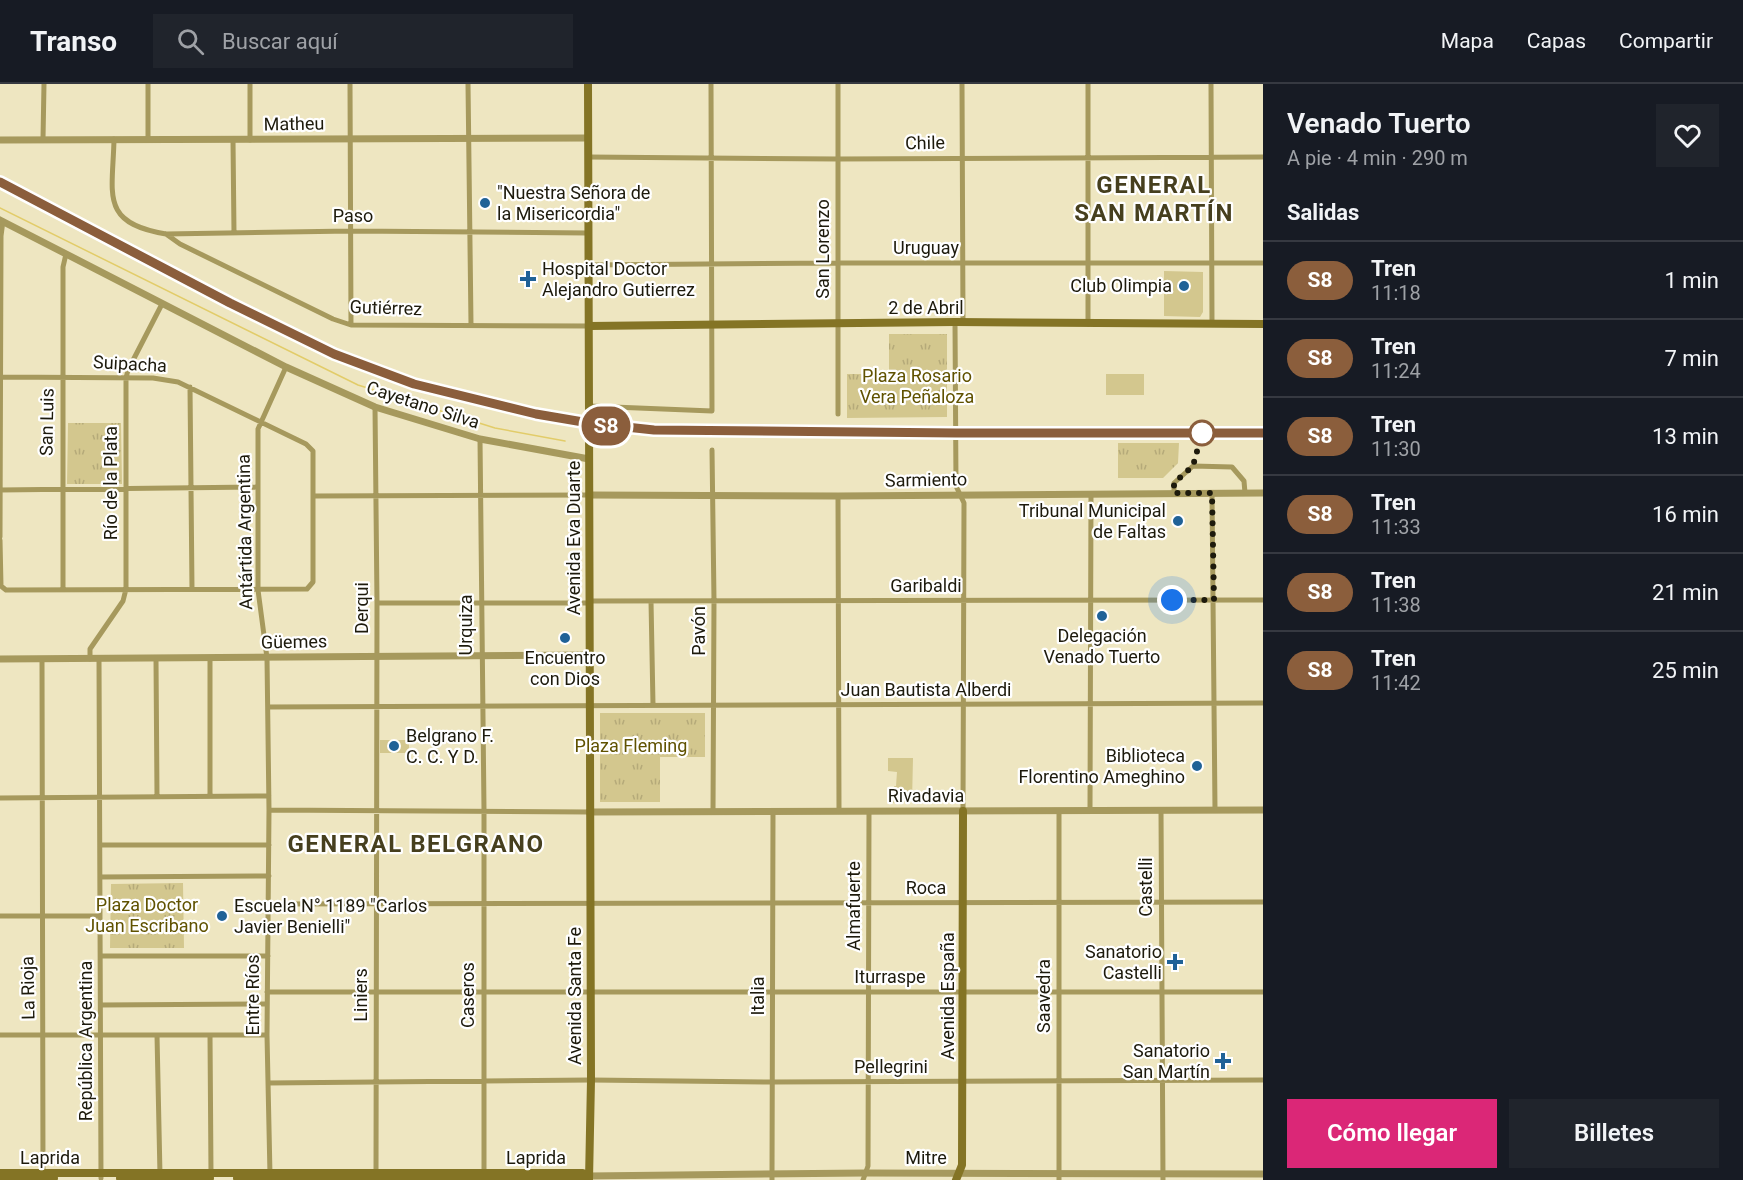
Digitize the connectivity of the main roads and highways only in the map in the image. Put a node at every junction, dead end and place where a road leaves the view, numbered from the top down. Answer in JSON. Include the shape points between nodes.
{"nodes":[{"id":1,"x":588,"y":84,"type":"edge"},
{"id":2,"x":1263,"y":324,"type":"edge"},
{"id":3,"x":590,"y":326,"type":"junction"},
{"id":4,"x":963,"y":811,"type":"road end"},
{"id":5,"x":589,"y":812,"type":"joint"},
{"id":6,"x":0,"y":1173,"type":"edge"},
{"id":7,"x":43,"y":1176,"type":"junction"},
{"id":8,"x":160,"y":1177,"type":"edge"},
{"id":9,"x":270,"y":1177,"type":"edge"},
{"id":10,"x":376,"y":1177,"type":"edge"},
{"id":11,"x":483,"y":1177,"type":"edge"},
{"id":12,"x":958,"y":1177,"type":"edge"},
{"id":13,"x":589,"y":1178,"type":"edge"},
{"id":14,"x":0,"y":1179,"type":"edge"}],
"edges":[{"from":1,"to":3,"type":"main road","name":"Avenida Eva Duarte"},
{"from":2,"to":3,"type":"main road","name":"2 de Abril"},
{"from":3,"to":5,"type":"main road","name":"Avenida Eva Duarte"},
{"from":4,"to":12,"type":"main road","name":"Avenida España","via":[[962,1165]]},
{"from":5,"to":13,"type":"main road","name":"Avenida Santa Fe"},
{"from":6,"to":7,"type":"main road","name":"Laprida"},
{"from":7,"to":8,"type":"main road","name":"Laprida"},
{"from":7,"to":14,"type":"main road","name":"Laprida"},
{"from":8,"to":9,"type":"main road","name":"Laprida"},
{"from":9,"to":10,"type":"main road","name":"Laprida"},
{"from":10,"to":11,"type":"main road","name":"Laprida"},
{"from":11,"to":13,"type":"main road","name":"Laprida"}]}
